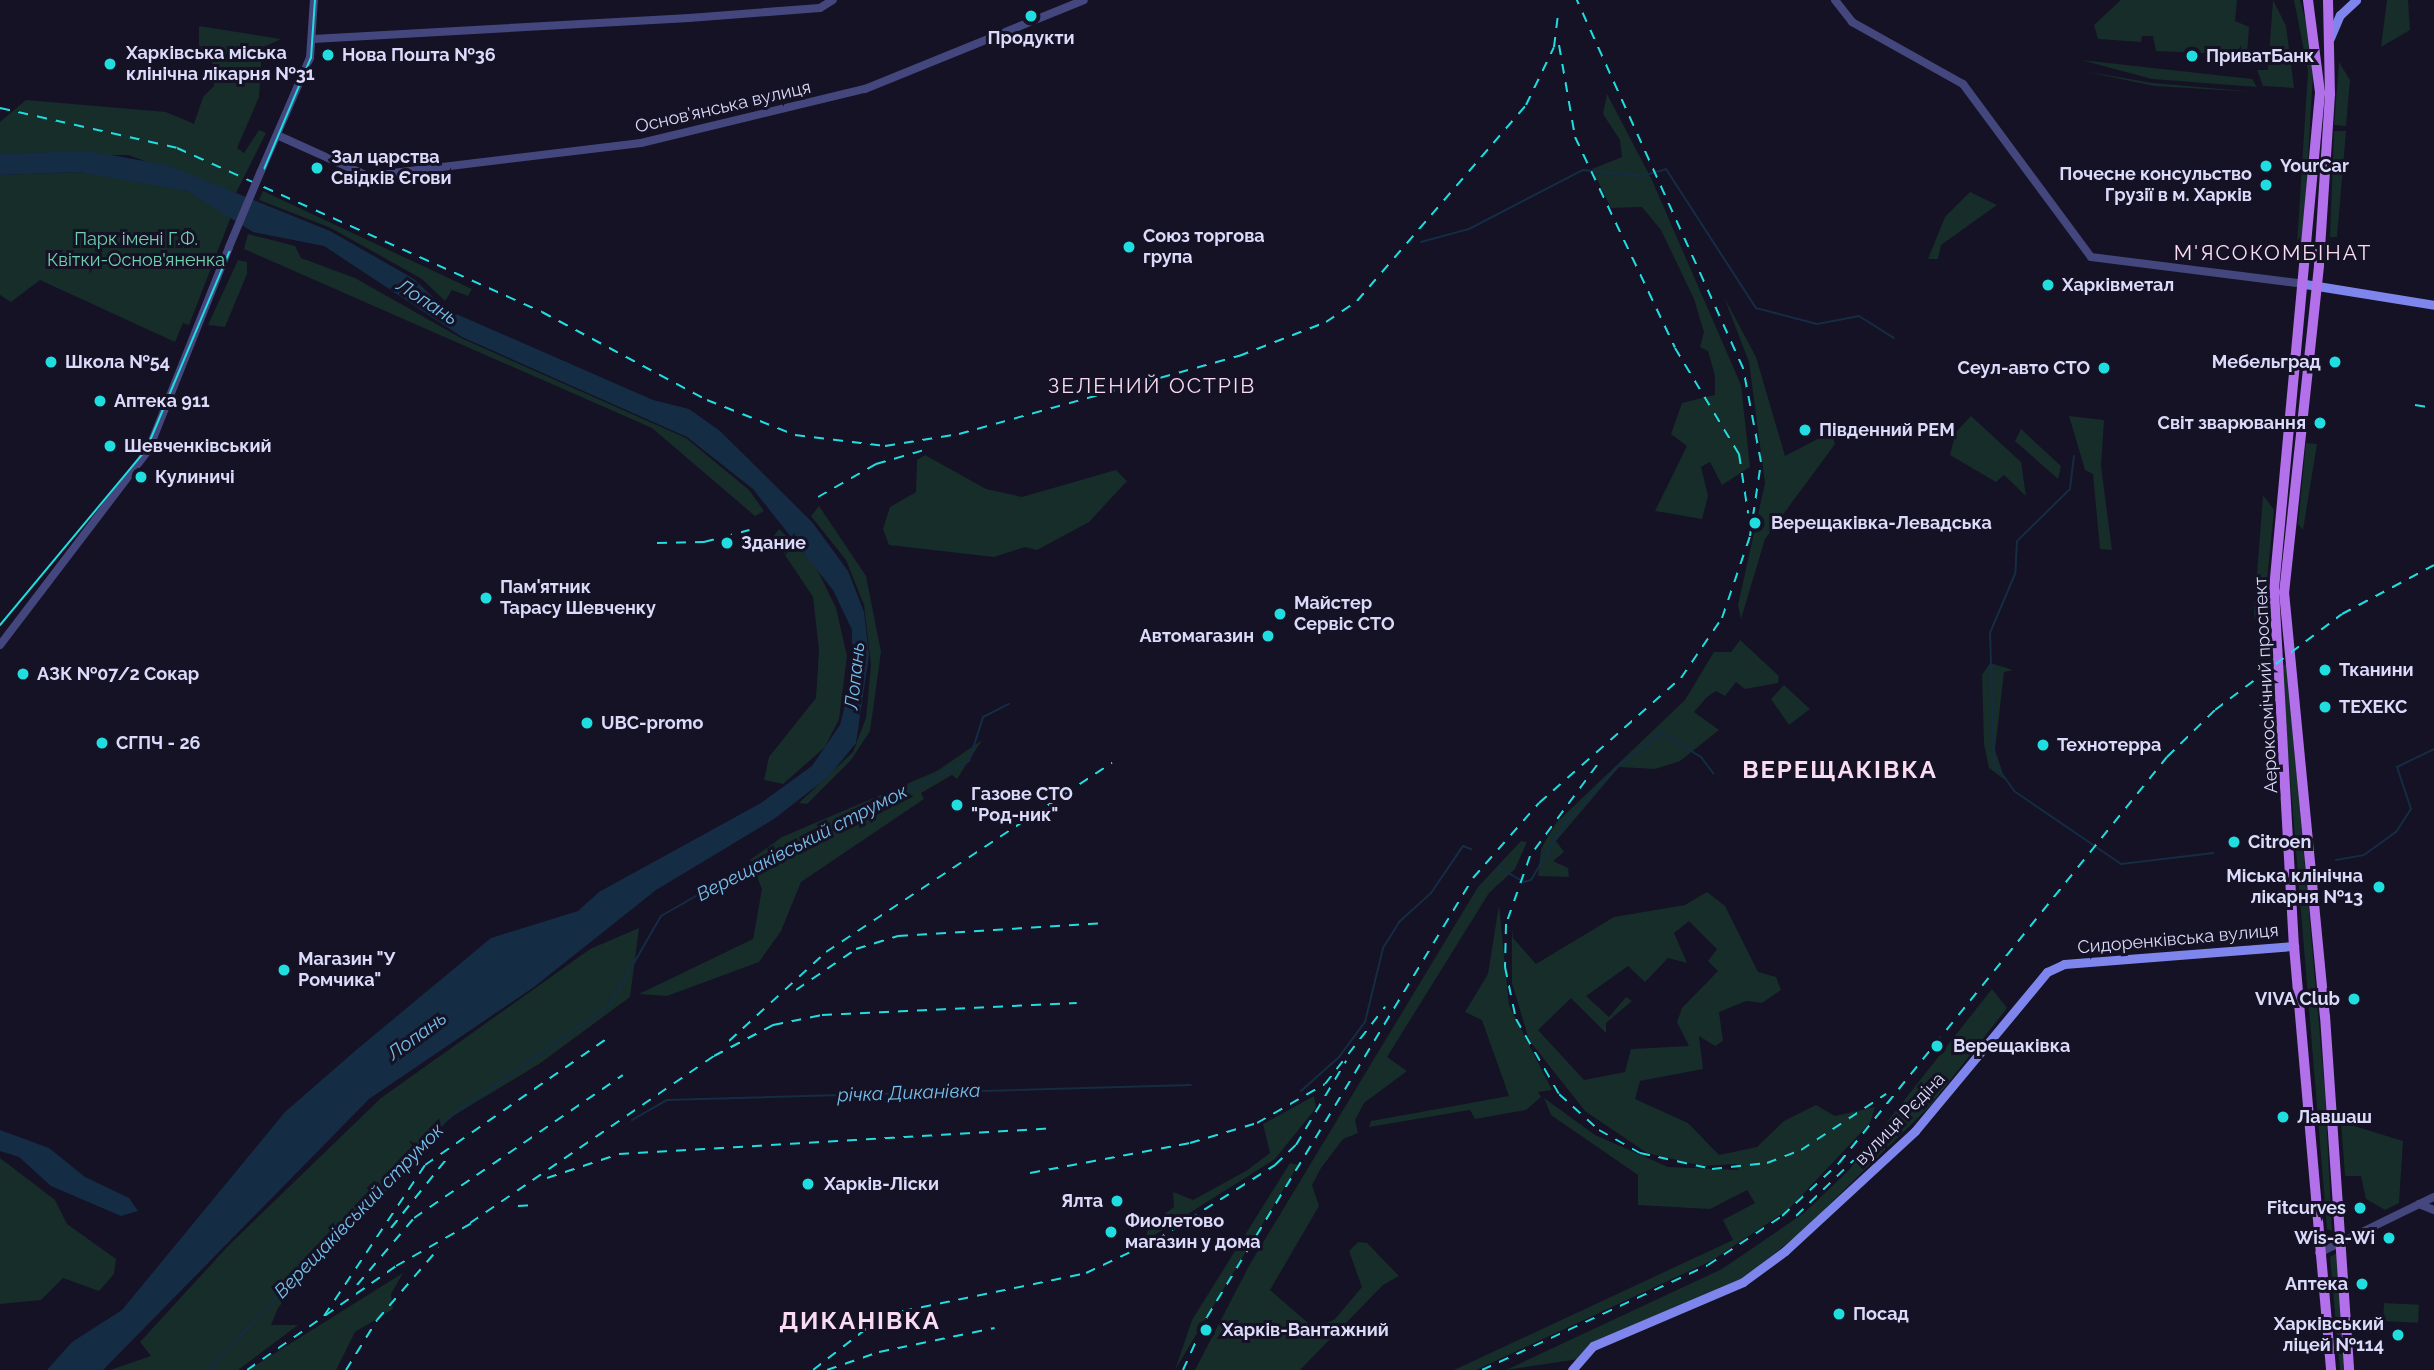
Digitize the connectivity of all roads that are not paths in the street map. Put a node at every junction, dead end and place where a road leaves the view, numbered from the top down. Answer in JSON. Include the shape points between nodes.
{"nodes":[{"id":1,"x":314,"y":0,"type":"edge"},
{"id":2,"x":832,"y":0,"type":"edge"},
{"id":3,"x":1084,"y":0,"type":"edge"},
{"id":4,"x":1835,"y":0,"type":"edge"},
{"id":5,"x":2308,"y":0,"type":"edge"},
{"id":6,"x":2328,"y":0,"type":"edge"},
{"id":7,"x":2356,"y":0,"type":"edge"},
{"id":8,"x":313,"y":39,"type":"junction"},
{"id":9,"x":2330,"y":40,"type":"junction"},
{"id":10,"x":277,"y":135,"type":"junction"},
{"id":11,"x":2305,"y":284,"type":"junction"},
{"id":12,"x":2316,"y":288,"type":"junction"},
{"id":13,"x":2434,"y":305,"type":"edge"},
{"id":14,"x":0,"y":645,"type":"edge"},
{"id":15,"x":2294,"y":946,"type":"junction"},
{"id":16,"x":2064,"y":964,"type":"joint"},
{"id":17,"x":2434,"y":1197,"type":"edge"},
{"id":18,"x":2419,"y":1204,"type":"junction"},
{"id":19,"x":2434,"y":1210,"type":"edge"},
{"id":20,"x":2341,"y":1243,"type":"junction"},
{"id":21,"x":2319,"y":1253,"type":"junction"},
{"id":22,"x":1572,"y":1370,"type":"edge"},
{"id":23,"x":2331,"y":1370,"type":"edge"},
{"id":24,"x":2349,"y":1370,"type":"edge"}],
"edges":[{"from":1,"to":8,"type":"street"},
{"from":2,"to":8,"type":"street","via":[[820,8],[689,18]]},
{"from":3,"to":10,"type":"street","name":"Основ’янська вулиця","via":[[865,89],[641,143],[368,176]]},
{"from":4,"to":11,"type":"street","via":[[1852,22],[1963,84],[2091,257]]},
{"from":5,"to":11,"type":"main road","name":"Аерокосмічний проспект","via":[[2320,93]]},
{"from":6,"to":9,"type":"main road","name":"Аерокосмічний проспект"},
{"from":7,"to":9,"type":"main road","via":[[2340,15]]},
{"from":8,"to":10,"type":"street"},
{"from":9,"to":12,"type":"main road","name":"Аерокосмічний проспект"},
{"from":10,"to":14,"type":"street","bridge":true,"via":[[148,452]]},
{"from":11,"to":12,"type":"main road"},
{"from":11,"to":15,"type":"main road","name":"Аерокосмічний проспект","via":[[2274,590]]},
{"from":12,"to":13,"type":"main road"},
{"from":12,"to":20,"type":"main road","name":"Аерокосмічний проспект","via":[[2284,592]]},
{"from":15,"to":16,"type":"main road","name":"Сидоренківська вулиця"},
{"from":15,"to":21,"type":"main road","name":"Аерокосмічний проспект"},
{"from":16,"to":22,"type":"main road","name":"вулиця Рєдіна","via":[[2039,978],[1915,1131],[1742,1282],[1593,1346]]},
{"from":17,"to":18,"type":"street"},
{"from":18,"to":19,"type":"street"},
{"from":18,"to":20,"type":"street"},
{"from":20,"to":21,"type":"street"},
{"from":20,"to":24,"type":"main road","name":"Аерокосмічний проспект"},
{"from":21,"to":23,"type":"main road","name":"Аерокосмічний проспект"}]}
